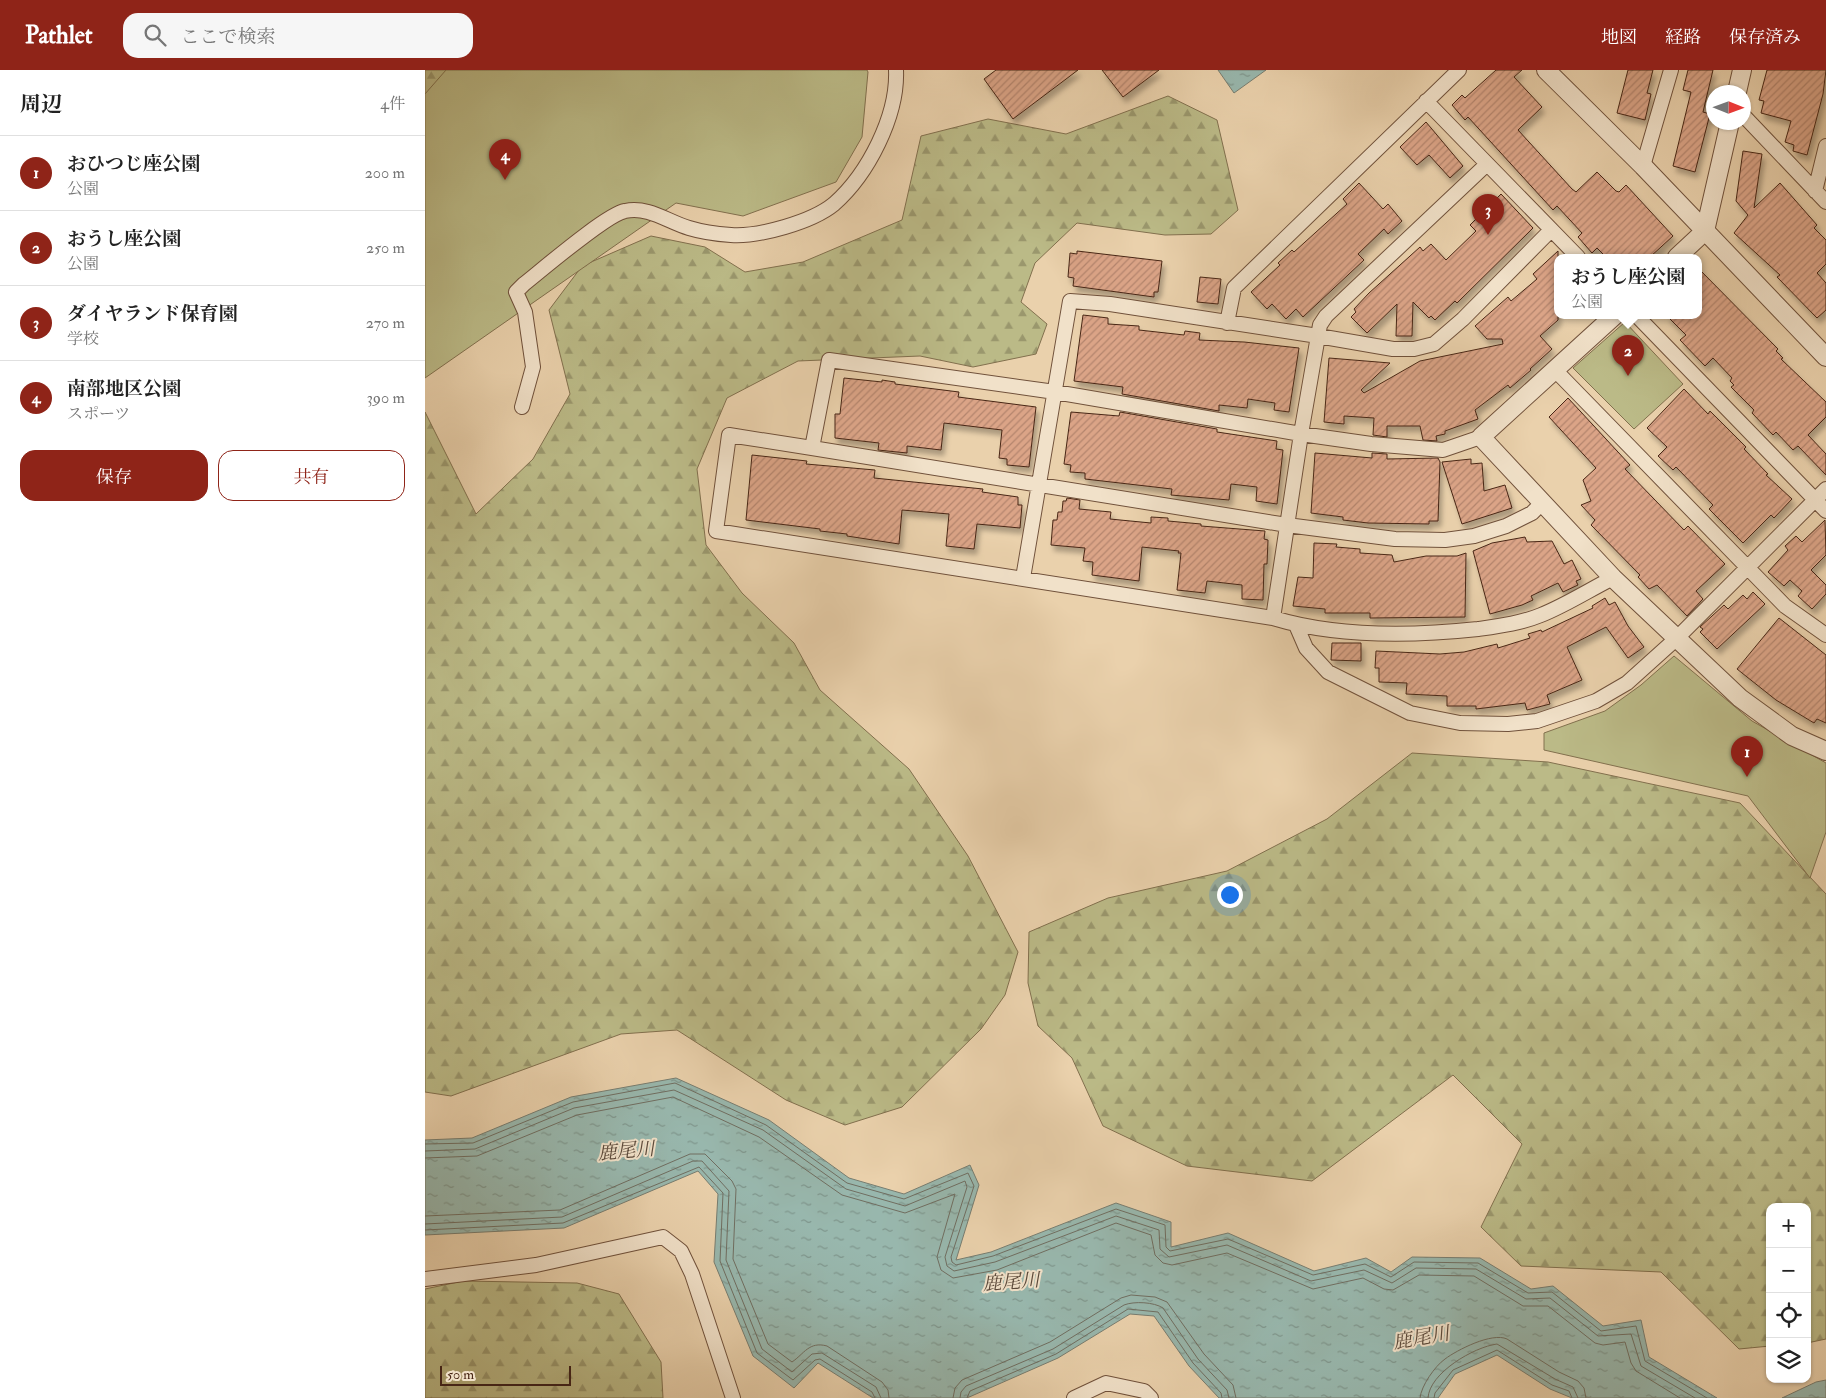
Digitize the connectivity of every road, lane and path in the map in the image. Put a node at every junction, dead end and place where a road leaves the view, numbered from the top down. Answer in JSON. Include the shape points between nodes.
{"nodes":[{"id":1,"x":896,"y":70,"type":"edge"},
{"id":2,"x":1459,"y":70,"type":"edge"},
{"id":3,"x":1546,"y":70,"type":"edge"},
{"id":4,"x":1671,"y":70,"type":"edge"},
{"id":5,"x":1742,"y":70,"type":"edge"},
{"id":6,"x":1739,"y":85,"type":"edge"},
{"id":7,"x":1426,"y":101,"type":"junction"},
{"id":8,"x":1751,"y":123,"type":"edge"},
{"id":9,"x":1728,"y":130,"type":"edge"},
{"id":10,"x":1826,"y":146,"type":"edge"},
{"id":11,"x":1487,"y":164,"type":"junction"},
{"id":12,"x":1643,"y":166,"type":"junction"},
{"id":13,"x":1815,"y":191,"type":"junction"},
{"id":14,"x":1826,"y":202,"type":"edge"},
{"id":15,"x":1551,"y":230,"type":"junction"},
{"id":16,"x":1705,"y":231,"type":"junction"},
{"id":17,"x":1575,"y":254,"type":"edge"},
{"id":18,"x":1680,"y":254,"type":"edge"},
{"id":19,"x":1611,"y":319,"type":"edge"},
{"id":20,"x":1640,"y":319,"type":"edge"},
{"id":21,"x":1227,"y":323,"type":"junction"},
{"id":22,"x":1318,"y":336,"type":"junction"},
{"id":23,"x":1826,"y":357,"type":"edge"},
{"id":24,"x":1556,"y":371,"type":"junction"},
{"id":25,"x":1055,"y":392,"type":"junction"},
{"id":26,"x":522,"y":407,"type":"dead end"},
{"id":27,"x":1301,"y":434,"type":"junction"},
{"id":28,"x":1481,"y":437,"type":"junction"},
{"id":29,"x":812,"y":448,"type":"junction"},
{"id":30,"x":1040,"y":486,"type":"junction"},
{"id":31,"x":1826,"y":489,"type":"edge"},
{"id":32,"x":1814,"y":500,"type":"junction"},
{"id":33,"x":1542,"y":504,"type":"junction"},
{"id":34,"x":1826,"y":511,"type":"edge"},
{"id":35,"x":1287,"y":526,"type":"junction"},
{"id":36,"x":1747,"y":566,"type":"junction"},
{"id":37,"x":1023,"y":578,"type":"junction"},
{"id":38,"x":1613,"y":578,"type":"junction"},
{"id":39,"x":1273,"y":618,"type":"junction"},
{"id":40,"x":1296,"y":625,"type":"junction"},
{"id":41,"x":1826,"y":635,"type":"edge"},
{"id":42,"x":1677,"y":638,"type":"junction"},
{"id":43,"x":1826,"y":751,"type":"edge"},
{"id":44,"x":425,"y":1279,"type":"edge"},
{"id":45,"x":733,"y":1398,"type":"edge"},
{"id":46,"x":1074,"y":1398,"type":"edge"},
{"id":47,"x":1151,"y":1398,"type":"edge"}],
"edges":[{"from":1,"to":26,"type":"street","via":[[889,116],[878,143],[864,168],[833,204],[793,225],[763,233],[732,235],[692,229],[655,213],[624,211],[607,220],[524,284],[516,292],[525,312],[533,367]]},
{"from":2,"to":7,"type":"street"},
{"from":3,"to":12,"type":"street"},
{"from":4,"to":12,"type":"street"},
{"from":5,"to":6,"type":"street"},
{"from":7,"to":11,"type":"street"},
{"from":7,"to":21,"type":"street","via":[[1234,288]]},
{"from":8,"to":13,"type":"street"},
{"from":9,"to":16,"type":"street"},
{"from":10,"to":13,"type":"street"},
{"from":11,"to":15,"type":"street"},
{"from":11,"to":22,"type":"street","via":[[1326,316]]},
{"from":12,"to":16,"type":"street"},
{"from":13,"to":14,"type":"street"},
{"from":15,"to":17,"type":"street"},
{"from":15,"to":22,"type":"street","via":[[1434,344],[1414,349],[1393,349]]},
{"from":16,"to":18,"type":"street"},
{"from":16,"to":23,"type":"street"},
{"from":19,"to":24,"type":"street"},
{"from":20,"to":32,"type":"street"},
{"from":21,"to":22,"type":"street"},
{"from":21,"to":25,"type":"street","via":[[1110,304],[1070,301]]},
{"from":22,"to":27,"type":"street"},
{"from":24,"to":28,"type":"street"},
{"from":24,"to":36,"type":"street"},
{"from":25,"to":27,"type":"street"},
{"from":25,"to":29,"type":"street","via":[[829,360]]},
{"from":25,"to":30,"type":"street"},
{"from":27,"to":28,"type":"street","via":[[1443,450]]},
{"from":27,"to":35,"type":"street"},
{"from":28,"to":33,"type":"street"},
{"from":29,"to":30,"type":"street"},
{"from":29,"to":37,"type":"street","via":[[729,435],[716,531]]},
{"from":30,"to":35,"type":"street"},
{"from":30,"to":37,"type":"street"},
{"from":31,"to":32,"type":"street"},
{"from":32,"to":34,"type":"street"},
{"from":32,"to":36,"type":"street"},
{"from":33,"to":35,"type":"street","via":[[1506,526],[1474,536],[1445,540],[1395,540]]},
{"from":33,"to":38,"type":"street"},
{"from":35,"to":39,"type":"street"},
{"from":36,"to":41,"type":"street","via":[[1785,606]]},
{"from":36,"to":42,"type":"street"},
{"from":37,"to":39,"type":"street"},
{"from":38,"to":40,"type":"street","via":[[1541,616],[1503,626],[1428,634]]},
{"from":38,"to":42,"type":"street"},
{"from":39,"to":40,"type":"street"},
{"from":40,"to":42,"type":"street","via":[[1306,648],[1328,672],[1410,713],[1460,723],[1537,721],[1596,701],[1627,683]]},
{"from":42,"to":43,"type":"street","via":[[1740,698],[1792,736]]},
{"from":44,"to":45,"type":"street","via":[[537,1266],[663,1237],[681,1251],[692,1274]]},
{"from":46,"to":47,"type":"street","via":[[1106,1383],[1144,1391]]}]}
